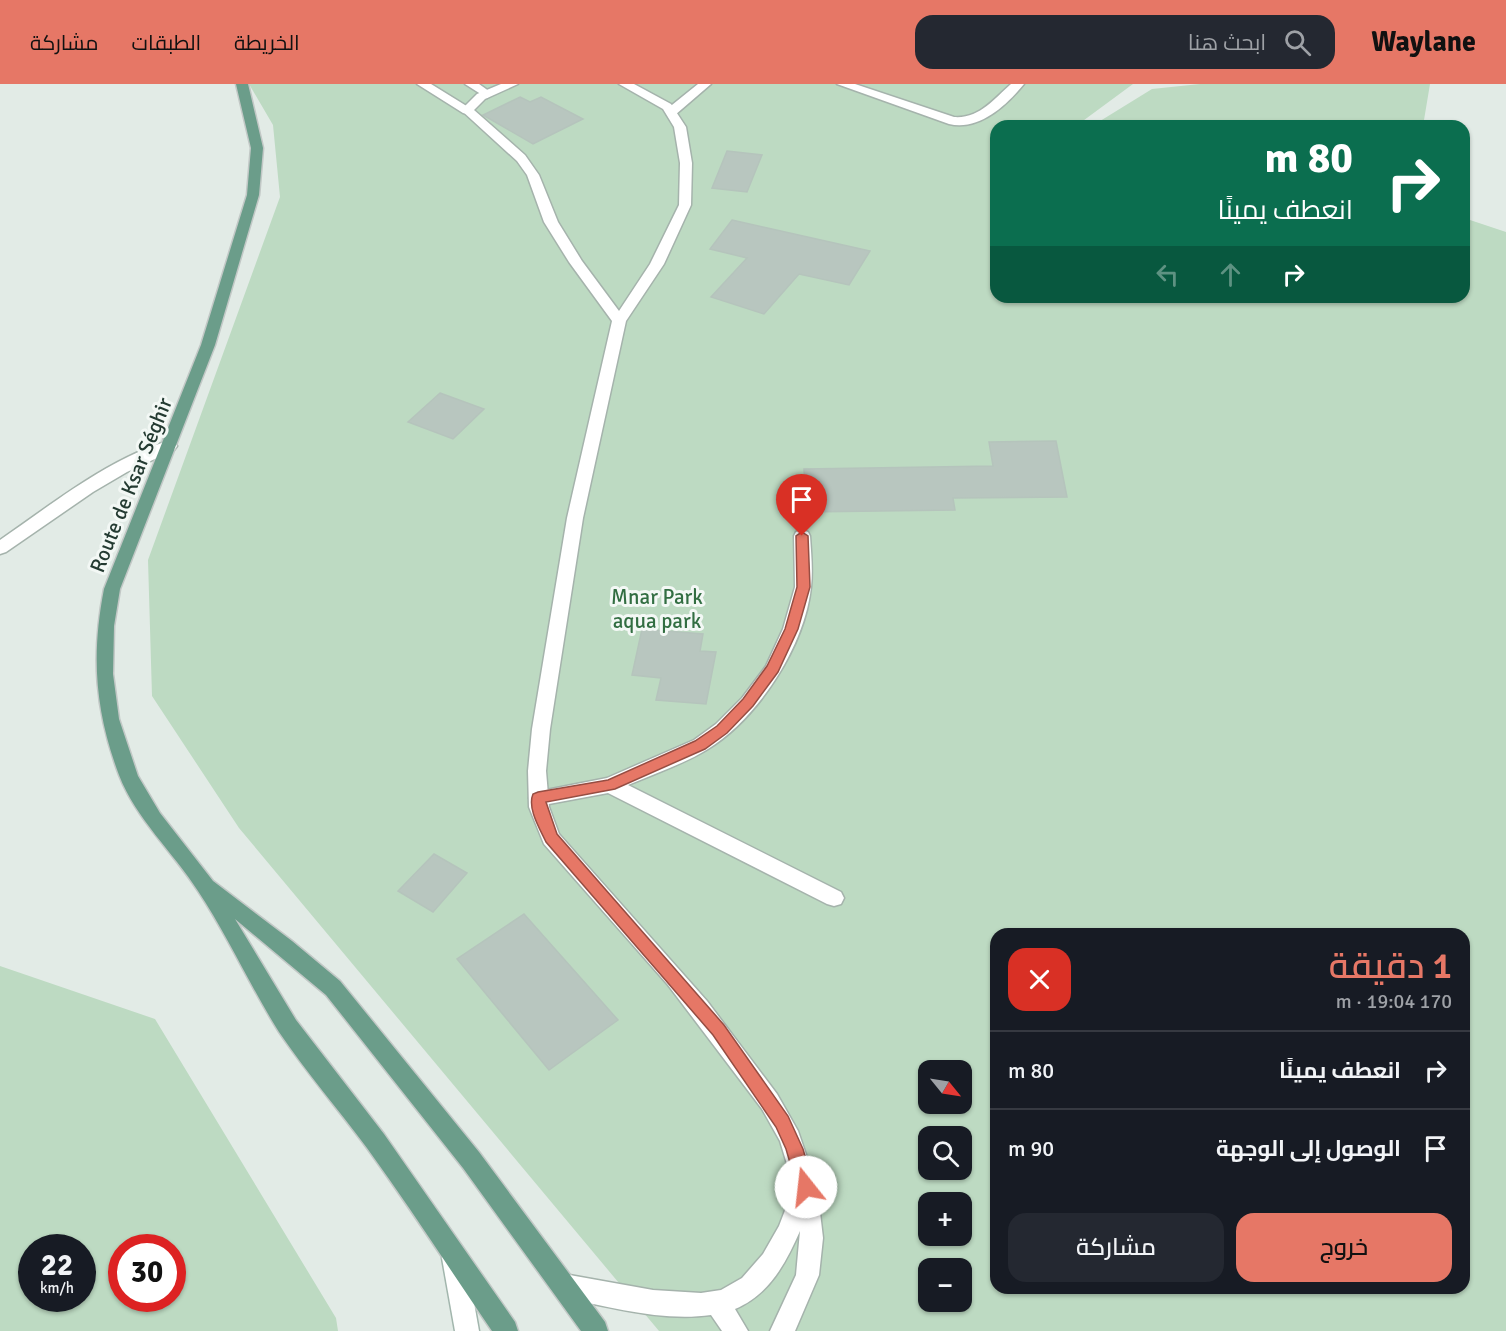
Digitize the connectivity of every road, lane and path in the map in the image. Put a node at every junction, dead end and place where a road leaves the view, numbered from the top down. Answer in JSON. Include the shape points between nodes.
{"nodes":[{"id":1,"x":242,"y":84,"type":"edge"},
{"id":2,"x":423,"y":84,"type":"edge"},
{"id":3,"x":471,"y":84,"type":"edge"},
{"id":4,"x":512,"y":84,"type":"edge"},
{"id":5,"x":625,"y":84,"type":"edge"},
{"id":6,"x":705,"y":84,"type":"edge"},
{"id":7,"x":843,"y":84,"type":"edge"},
{"id":8,"x":1018,"y":84,"type":"edge"},
{"id":9,"x":487,"y":94,"type":"junction"},
{"id":10,"x":467,"y":110,"type":"junction"},
{"id":11,"x":671,"y":112,"type":"junction"},
{"id":12,"x":619,"y":321,"type":"junction"},
{"id":13,"x":169,"y":446,"type":"junction"},
{"id":14,"x":802,"y":536,"type":"dead end"},
{"id":15,"x":0,"y":548,"type":"edge"},
{"id":16,"x":610,"y":785,"type":"junction"},
{"id":17,"x":538,"y":798,"type":"junction"},
{"id":18,"x":205,"y":885,"type":"junction"},
{"id":19,"x":834,"y":898,"type":"dead end"},
{"id":20,"x":806,"y":1187,"type":"junction"},
{"id":21,"x":453,"y":1253,"type":"junction"},
{"id":22,"x":564,"y":1286,"type":"junction"},
{"id":23,"x":717,"y":1303,"type":"junction"},
{"id":24,"x":467,"y":1331,"type":"edge"},
{"id":25,"x":506,"y":1331,"type":"edge"},
{"id":26,"x":596,"y":1331,"type":"edge"},
{"id":27,"x":736,"y":1331,"type":"edge"},
{"id":28,"x":782,"y":1331,"type":"edge"}],
"edges":[{"from":1,"to":13,"type":"main road","name":"Route de Ksar Séghir","via":[[257,148],[253,195],[208,345]]},
{"from":2,"to":10,"type":"street"},
{"from":3,"to":9,"type":"street"},
{"from":4,"to":9,"type":"street"},
{"from":5,"to":11,"type":"street"},
{"from":6,"to":11,"type":"street"},
{"from":7,"to":8,"type":"street","via":[[953,121],[968,122]]},
{"from":9,"to":10,"type":"street"},
{"from":10,"to":12,"type":"street","via":[[521,158],[533,175],[551,222]]},
{"from":11,"to":12,"type":"street","via":[[680,127],[686,163],[685,205],[657,264]]},
{"from":12,"to":17,"type":"street","via":[[575,518],[541,729]]},
{"from":13,"to":15,"type":"street","via":[[96,483]]},
{"from":13,"to":18,"type":"main road","name":"Route de Ksar Séghir","via":[[112,590],[105,626],[104,674],[110,719],[129,777],[153,818]]},
{"from":14,"to":16,"type":"street","via":[[803,587],[792,629],[773,669],[748,703],[700,745]]},
{"from":16,"to":17,"type":"street"},
{"from":16,"to":19,"type":"street"},
{"from":17,"to":20,"type":"street","via":[[551,838],[718,1030],[782,1121]]},
{"from":18,"to":21,"type":"main road","via":[[288,1027],[376,1142]]},
{"from":18,"to":22,"type":"main road","via":[[333,988],[471,1160]]},
{"from":20,"to":23,"type":"street","via":[[789,1230],[768,1267],[735,1298]]},
{"from":20,"to":28,"type":"street","via":[[811,1257],[806,1281]]},
{"from":21,"to":24,"type":"street"},
{"from":21,"to":25,"type":"main road"},
{"from":22,"to":23,"type":"street","via":[[663,1303]]},
{"from":22,"to":26,"type":"main road"},
{"from":23,"to":27,"type":"street"}]}
